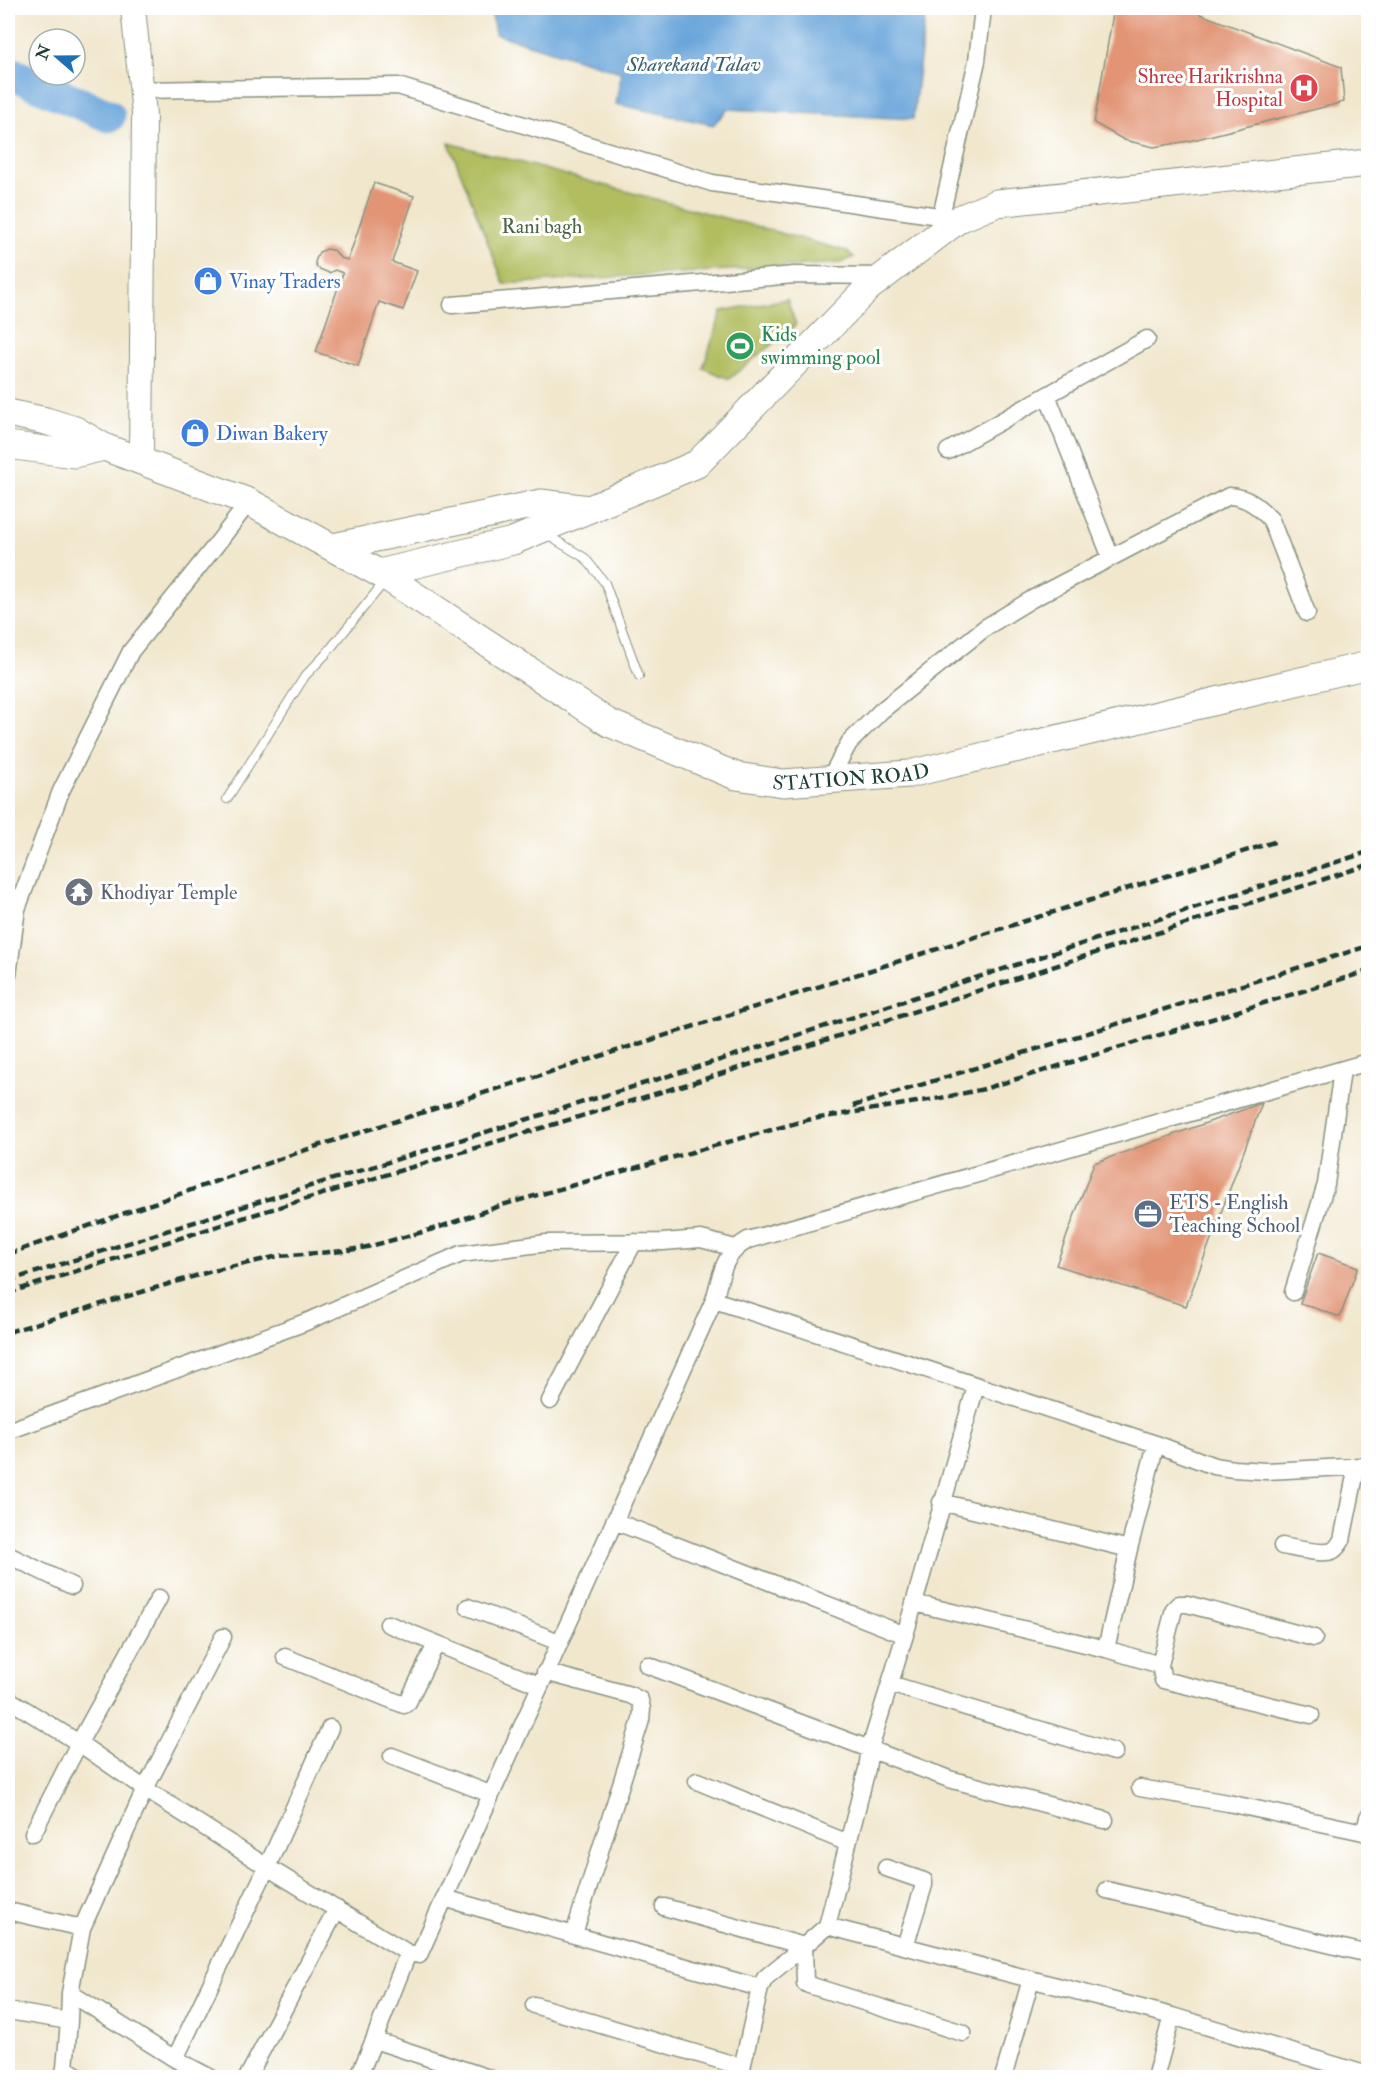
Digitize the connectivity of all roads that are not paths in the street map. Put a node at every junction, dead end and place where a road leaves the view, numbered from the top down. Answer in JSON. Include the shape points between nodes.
{"nodes":[{"id":1,"x":133,"y":8,"type":"edge"},
{"id":2,"x":983,"y":8,"type":"edge"},
{"id":3,"x":141,"y":90,"type":"junction"},
{"id":4,"x":1368,"y":163,"type":"edge"},
{"id":5,"x":950,"y":217,"type":"junction"},
{"id":6,"x":884,"y":276,"type":"junction"},
{"id":7,"x":452,"y":305,"type":"dead end"},
{"id":8,"x":1146,"y":339,"type":"dead end"},
{"id":9,"x":1047,"y":395,"type":"junction"},
{"id":10,"x":8,"y":413,"type":"edge"},
{"id":11,"x":8,"y":445,"type":"edge"},
{"id":12,"x":104,"y":447,"type":"junction"},
{"id":13,"x":948,"y":451,"type":"dead end"},
{"id":14,"x":141,"y":461,"type":"junction"},
{"id":15,"x":249,"y":502,"type":"junction"},
{"id":16,"x":590,"y":509,"type":"junction"},
{"id":17,"x":539,"y":530,"type":"junction"},
{"id":18,"x":333,"y":547,"type":"junction"},
{"id":19,"x":1111,"y":558,"type":"junction"},
{"id":20,"x":383,"y":575,"type":"junction"},
{"id":21,"x":1307,"y":613,"type":"dead end"},
{"id":22,"x":1368,"y":665,"type":"edge"},
{"id":23,"x":639,"y":676,"type":"dead end"},
{"id":24,"x":828,"y":780,"type":"junction"},
{"id":25,"x":227,"y":799,"type":"dead end"},
{"id":26,"x":8,"y":975,"type":"edge"},
{"id":27,"x":1368,"y":1062,"type":"edge"},
{"id":28,"x":1342,"y":1070,"type":"junction"},
{"id":29,"x":634,"y":1242,"type":"junction"},
{"id":30,"x":735,"y":1248,"type":"junction"},
{"id":31,"x":1293,"y":1292,"type":"dead end"},
{"id":32,"x":714,"y":1300,"type":"junction"},
{"id":33,"x":976,"y":1386,"type":"junction"},
{"id":34,"x":550,"y":1401,"type":"dead end"},
{"id":35,"x":8,"y":1431,"type":"edge"},
{"id":36,"x":1156,"y":1444,"type":"junction"},
{"id":37,"x":1363,"y":1466,"type":"edge"},
{"id":38,"x":941,"y":1502,"type":"junction"},
{"id":39,"x":614,"y":1521,"type":"junction"},
{"id":40,"x":1282,"y":1546,"type":"dead end"},
{"id":41,"x":1129,"y":1549,"type":"junction"},
{"id":42,"x":8,"y":1555,"type":"edge"},
{"id":43,"x":72,"y":1586,"type":"dead end"},
{"id":44,"x":159,"y":1598,"type":"dead end"},
{"id":45,"x":914,"y":1603,"type":"junction"},
{"id":46,"x":468,"y":1607,"type":"dead end"},
{"id":47,"x":388,"y":1624,"type":"dead end"},
{"id":48,"x":905,"y":1635,"type":"junction"},
{"id":49,"x":223,"y":1637,"type":"dead end"},
{"id":50,"x":1314,"y":1638,"type":"dead end"},
{"id":51,"x":559,"y":1642,"type":"junction"},
{"id":52,"x":436,"y":1644,"type":"junction"},
{"id":53,"x":1106,"y":1649,"type":"junction"},
{"id":54,"x":285,"y":1657,"type":"dead end"},
{"id":55,"x":648,"y":1665,"type":"dead end"},
{"id":56,"x":1160,"y":1665,"type":"junction"},
{"id":57,"x":542,"y":1679,"type":"junction"},
{"id":58,"x":890,"y":1684,"type":"junction"},
{"id":59,"x":8,"y":1699,"type":"edge"},
{"id":60,"x":1311,"y":1715,"type":"dead end"},
{"id":61,"x":330,"y":1728,"type":"dead end"},
{"id":62,"x":79,"y":1743,"type":"junction"},
{"id":63,"x":870,"y":1748,"type":"junction"},
{"id":64,"x":1114,"y":1752,"type":"dead end"},
{"id":65,"x":392,"y":1756,"type":"dead end"},
{"id":66,"x":697,"y":1781,"type":"dead end"},
{"id":67,"x":1140,"y":1788,"type":"dead end"},
{"id":68,"x":145,"y":1789,"type":"junction"},
{"id":69,"x":490,"y":1794,"type":"junction"},
{"id":70,"x":1105,"y":1820,"type":"dead end"},
{"id":71,"x":1367,"y":1828,"type":"edge"},
{"id":72,"x":33,"y":1833,"type":"dead end"},
{"id":73,"x":848,"y":1843,"type":"junction"},
{"id":74,"x":267,"y":1867,"type":"junction"},
{"id":75,"x":886,"y":1868,"type":"dead end"},
{"id":76,"x":1107,"y":1890,"type":"dead end"},
{"id":77,"x":444,"y":1898,"type":"junction"},
{"id":78,"x":664,"y":1907,"type":"dead end"},
{"id":79,"x":337,"y":1909,"type":"junction"},
{"id":80,"x":8,"y":1911,"type":"edge"},
{"id":81,"x":827,"y":1926,"type":"junction"},
{"id":82,"x":82,"y":1928,"type":"junction"},
{"id":83,"x":574,"y":1934,"type":"junction"},
{"id":84,"x":804,"y":1946,"type":"junction"},
{"id":85,"x":905,"y":1946,"type":"junction"},
{"id":86,"x":408,"y":1953,"type":"junction"},
{"id":87,"x":1368,"y":1954,"type":"edge"},
{"id":88,"x":1031,"y":1979,"type":"junction"},
{"id":89,"x":760,"y":1988,"type":"junction"},
{"id":90,"x":70,"y":1993,"type":"junction"},
{"id":91,"x":534,"y":2006,"type":"dead end"},
{"id":92,"x":8,"y":2011,"type":"edge"},
{"id":93,"x":1172,"y":2016,"type":"junction"},
{"id":94,"x":69,"y":2021,"type":"junction"},
{"id":95,"x":963,"y":2033,"type":"dead end"},
{"id":96,"x":374,"y":2040,"type":"junction"},
{"id":97,"x":175,"y":2059,"type":"junction"},
{"id":98,"x":740,"y":2072,"type":"edge"},
{"id":99,"x":64,"y":2073,"type":"edge"},
{"id":100,"x":1368,"y":2075,"type":"edge"},
{"id":101,"x":81,"y":2078,"type":"edge"},
{"id":102,"x":212,"y":2078,"type":"edge"},
{"id":103,"x":247,"y":2078,"type":"edge"},
{"id":104,"x":358,"y":2078,"type":"edge"},
{"id":105,"x":489,"y":2078,"type":"edge"},
{"id":106,"x":1003,"y":2078,"type":"edge"},
{"id":107,"x":1155,"y":2078,"type":"edge"}],
"edges":[{"from":1,"to":3,"type":"main road"},
{"from":2,"to":5,"type":"street"},
{"from":3,"to":5,"type":"street","via":[[398,86],[712,183]]},
{"from":3,"to":14,"type":"main road"},
{"from":4,"to":5,"type":"main road","via":[[997,203]]},
{"from":5,"to":6,"type":"main road"},
{"from":6,"to":7,"type":"street","via":[[794,275]]},
{"from":6,"to":16,"type":"main road","via":[[697,464]]},
{"from":8,"to":9,"type":"street"},
{"from":9,"to":13,"type":"street"},
{"from":9,"to":19,"type":"street"},
{"from":10,"to":12,"type":"main road","name":"STATION ROAD","via":[[75,430]]},
{"from":11,"to":12,"type":"main road","via":[[74,454]]},
{"from":12,"to":14,"type":"main road","name":"STATION ROAD"},
{"from":14,"to":15,"type":"main road","name":"STATION ROAD"},
{"from":15,"to":18,"type":"main road","name":"STATION ROAD"},
{"from":15,"to":26,"type":"street","via":[[131,651],[61,791],[18,909]]},
{"from":16,"to":17,"type":"main road"},
{"from":16,"to":18,"type":"main road","via":[[541,502]]},
{"from":17,"to":20,"type":"main road","via":[[513,541]]},
{"from":17,"to":23,"type":"lane","via":[[585,558],[605,584]]},
{"from":18,"to":20,"type":"main road","name":"STATION ROAD"},
{"from":19,"to":21,"type":"street","via":[[1229,496],[1238,496],[1260,508],[1271,520]]},
{"from":19,"to":24,"type":"street","via":[[986,627],[881,711],[849,743]]},
{"from":20,"to":24,"type":"main road","name":"STATION ROAD","via":[[609,723],[736,776],[783,783]]},
{"from":20,"to":25,"type":"lane","via":[[326,654],[304,676]]},
{"from":22,"to":24,"type":"main road","name":"STATION ROAD","via":[[909,774]]},
{"from":27,"to":28,"type":"street"},
{"from":28,"to":30,"type":"street","via":[[748,1240]]},
{"from":28,"to":31,"type":"street","via":[[1326,1184]]},
{"from":29,"to":30,"type":"street","via":[[701,1239]]},
{"from":29,"to":34,"type":"street"},
{"from":29,"to":35,"type":"street","via":[[548,1243],[461,1254],[306,1323]]},
{"from":30,"to":32,"type":"street","via":[[727,1257]]},
{"from":32,"to":33,"type":"street"},
{"from":32,"to":39,"type":"street"},
{"from":33,"to":36,"type":"street"},
{"from":33,"to":38,"type":"street"},
{"from":36,"to":37,"type":"street","via":[[1214,1466],[1234,1469]]},
{"from":36,"to":41,"type":"street"},
{"from":37,"to":40,"type":"street","via":[[1337,1547],[1323,1552]]},
{"from":38,"to":41,"type":"street"},
{"from":38,"to":45,"type":"street"},
{"from":39,"to":48,"type":"street"},
{"from":39,"to":51,"type":"street"},
{"from":41,"to":53,"type":"street"},
{"from":42,"to":43,"type":"street"},
{"from":44,"to":62,"type":"street"},
{"from":45,"to":48,"type":"street"},
{"from":45,"to":53,"type":"street"},
{"from":46,"to":51,"type":"street"},
{"from":47,"to":52,"type":"street"},
{"from":48,"to":58,"type":"street"},
{"from":49,"to":68,"type":"street"},
{"from":50,"to":56,"type":"street","via":[[1179,1605],[1174,1609]]},
{"from":51,"to":57,"type":"street"},
{"from":52,"to":54,"type":"street","via":[[404,1705]]},
{"from":52,"to":57,"type":"street"},
{"from":53,"to":56,"type":"street"},
{"from":55,"to":63,"type":"street"},
{"from":56,"to":60,"type":"street","via":[[1163,1680]]},
{"from":57,"to":69,"type":"street"},
{"from":57,"to":83,"type":"street","via":[[630,1695],[640,1700],[642,1709]]},
{"from":58,"to":63,"type":"street"},
{"from":58,"to":64,"type":"street"},
{"from":59,"to":62,"type":"street"},
{"from":61,"to":74,"type":"street"},
{"from":62,"to":68,"type":"street"},
{"from":62,"to":72,"type":"street"},
{"from":63,"to":70,"type":"street","via":[[957,1781]]},
{"from":63,"to":73,"type":"street"},
{"from":65,"to":69,"type":"street"},
{"from":66,"to":73,"type":"street"},
{"from":67,"to":71,"type":"street"},
{"from":68,"to":74,"type":"street"},
{"from":68,"to":82,"type":"street"},
{"from":69,"to":77,"type":"street"},
{"from":73,"to":81,"type":"street"},
{"from":74,"to":79,"type":"street"},
{"from":74,"to":97,"type":"street"},
{"from":75,"to":85,"type":"street","via":[[924,1881]]},
{"from":76,"to":87,"type":"street"},
{"from":77,"to":83,"type":"street"},
{"from":77,"to":86,"type":"street","via":[[419,1956]]},
{"from":78,"to":84,"type":"street"},
{"from":79,"to":86,"type":"street"},
{"from":79,"to":103,"type":"street"},
{"from":80,"to":82,"type":"street"},
{"from":81,"to":84,"type":"street"},
{"from":81,"to":85,"type":"street"},
{"from":82,"to":90,"type":"street"},
{"from":83,"to":89,"type":"street"},
{"from":84,"to":89,"type":"street","via":[[765,1978]]},
{"from":84,"to":95,"type":"street","via":[[805,1983]]},
{"from":85,"to":88,"type":"street"},
{"from":86,"to":96,"type":"street"},
{"from":88,"to":93,"type":"street"},
{"from":88,"to":106,"type":"street"},
{"from":89,"to":98,"type":"street"},
{"from":90,"to":94,"type":"street"},
{"from":90,"to":97,"type":"street"},
{"from":91,"to":98,"type":"street"},
{"from":92,"to":94,"type":"street"},
{"from":93,"to":100,"type":"street"},
{"from":93,"to":107,"type":"street"},
{"from":94,"to":99,"type":"street"},
{"from":96,"to":104,"type":"street"},
{"from":96,"to":105,"type":"street"},
{"from":97,"to":102,"type":"street"},
{"from":99,"to":101,"type":"street"}]}
